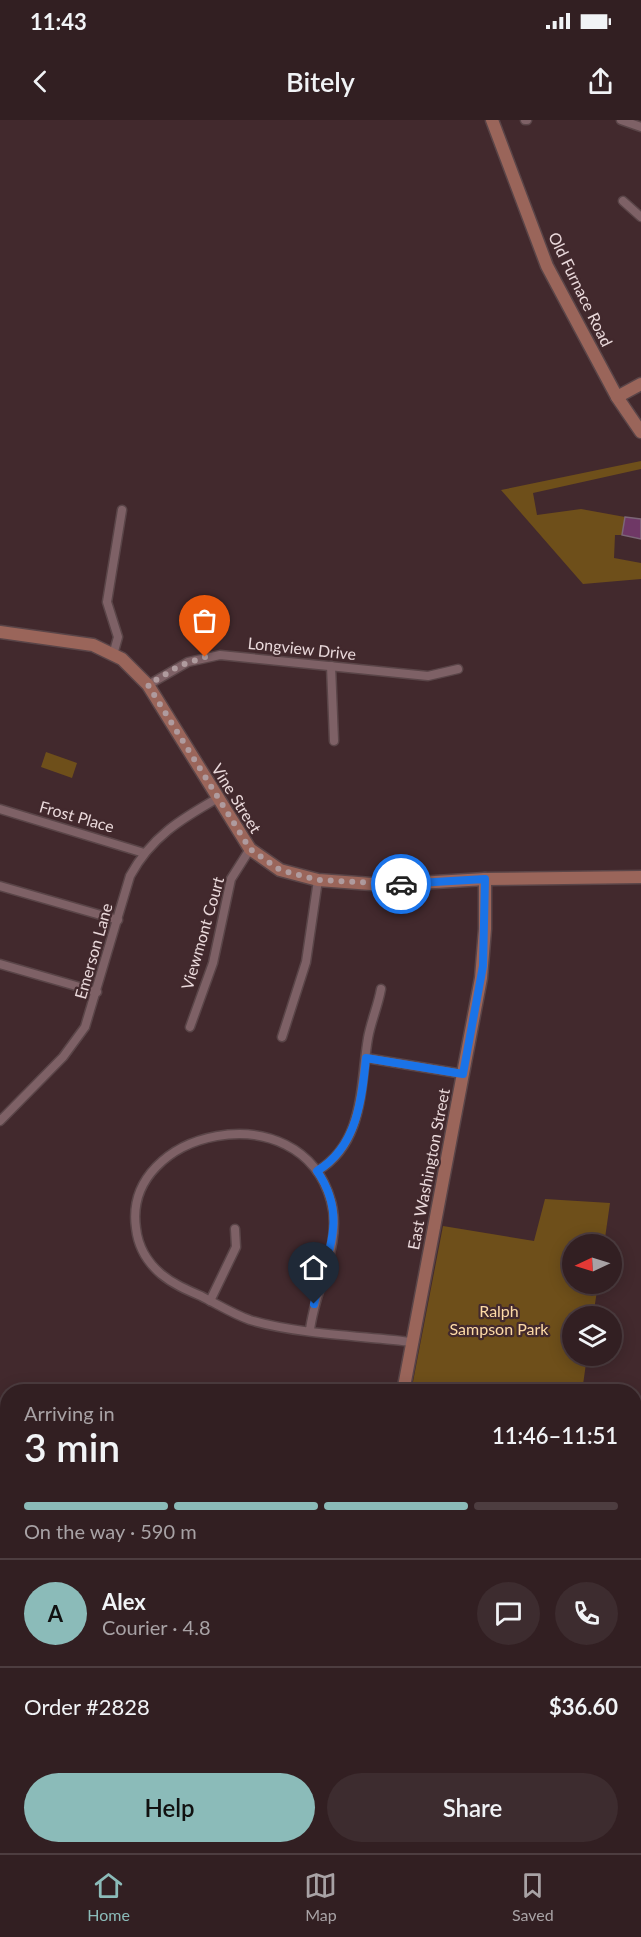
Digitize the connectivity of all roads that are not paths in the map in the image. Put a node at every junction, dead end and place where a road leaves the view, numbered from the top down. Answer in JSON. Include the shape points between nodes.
{"nodes":[{"id":1,"x":492,"y":120,"type":"edge"},
{"id":2,"x":621,"y":120,"type":"edge"},
{"id":3,"x":641,"y":127,"type":"edge"},
{"id":4,"x":623,"y":201,"type":"dead end"},
{"id":5,"x":641,"y":216,"type":"edge"},
{"id":6,"x":641,"y":384,"type":"edge"},
{"id":7,"x":617,"y":397,"type":"junction"},
{"id":8,"x":641,"y":432,"type":"edge"},
{"id":9,"x":122,"y":510,"type":"dead end"},
{"id":10,"x":0,"y":632,"type":"edge"},
{"id":11,"x":113,"y":655,"type":"junction"},
{"id":12,"x":331,"y":666,"type":"junction"},
{"id":13,"x":459,"y":669,"type":"dead end"},
{"id":14,"x":148,"y":685,"type":"junction"},
{"id":15,"x":334,"y":741,"type":"dead end"},
{"id":16,"x":218,"y":798,"type":"junction"},
{"id":17,"x":0,"y":809,"type":"edge"},
{"id":18,"x":250,"y":849,"type":"junction"},
{"id":19,"x":144,"y":853,"type":"junction"},
{"id":20,"x":641,"y":877,"type":"edge"},
{"id":21,"x":485,"y":879,"type":"junction"},
{"id":22,"x":318,"y":880,"type":"junction"},
{"id":23,"x":0,"y":886,"type":"edge"},
{"id":24,"x":118,"y":920,"type":"junction"},
{"id":25,"x":0,"y":964,"type":"edge"},
{"id":26,"x":381,"y":989,"type":"dead end"},
{"id":27,"x":97,"y":992,"type":"junction"},
{"id":28,"x":190,"y":1028,"type":"dead end"},
{"id":29,"x":282,"y":1037,"type":"dead end"},
{"id":30,"x":366,"y":1058,"type":"junction"},
{"id":31,"x":463,"y":1074,"type":"junction"},
{"id":32,"x":0,"y":1120,"type":"edge"},
{"id":33,"x":317,"y":1171,"type":"junction"},
{"id":34,"x":236,"y":1229,"type":"dead end"},
{"id":35,"x":210,"y":1301,"type":"junction"},
{"id":36,"x":310,"y":1330,"type":"junction"},
{"id":37,"x":412,"y":1342,"type":"junction"},
{"id":38,"x":404,"y":1384,"type":"edge"}],
"edges":[{"from":1,"to":7,"type":"street","name":"Old Furnace Road","via":[[547,266]]},
{"from":2,"to":3,"type":"street"},
{"from":4,"to":5,"type":"street"},
{"from":6,"to":7,"type":"street"},
{"from":7,"to":8,"type":"street","name":"Old Furnace Road"},
{"from":9,"to":11,"type":"street","via":[[107,602],[118,637]]},
{"from":10,"to":11,"type":"street","name":"Vine Street","via":[[93,645]]},
{"from":11,"to":14,"type":"street","name":"Vine Street"},
{"from":12,"to":13,"type":"street","name":"Longview Drive","via":[[428,676]]},
{"from":12,"to":14,"type":"street","name":"Longview Drive","via":[[213,656],[184,664]]},
{"from":12,"to":15,"type":"street"},
{"from":14,"to":16,"type":"street","name":"Vine Street"},
{"from":16,"to":18,"type":"street","name":"Vine Street"},
{"from":16,"to":19,"type":"street","name":"Emerson Lane","via":[[163,831]]},
{"from":17,"to":19,"type":"street","name":"Frost Place"},
{"from":18,"to":22,"type":"street","name":"Vine Street","via":[[280,870]]},
{"from":18,"to":28,"type":"street","name":"Viewmont Court","via":[[231,879],[213,963]]},
{"from":19,"to":24,"type":"street","name":"Emerson Lane","via":[[130,876]]},
{"from":20,"to":21,"type":"street","name":"Vine Street"},
{"from":21,"to":22,"type":"street","name":"Vine Street","via":[[385,885]]},
{"from":21,"to":31,"type":"street","name":"East Washington Street","via":[[483,966]]},
{"from":22,"to":29,"type":"street","via":[[306,962]]},
{"from":23,"to":24,"type":"street"},
{"from":24,"to":27,"type":"street","name":"Emerson Lane"},
{"from":25,"to":27,"type":"street"},
{"from":26,"to":30,"type":"street"},
{"from":27,"to":32,"type":"street","name":"Emerson Lane","via":[[76,1041]]},
{"from":30,"to":31,"type":"street"},
{"from":30,"to":33,"type":"street","via":[[354,1126],[336,1156]]},
{"from":31,"to":37,"type":"street","name":"East Washington Street"},
{"from":33,"to":35,"type":"street","via":[[304,1156],[282,1142],[243,1133],[180,1149],[153,1169],[135,1206],[136,1230],[143,1252],[168,1280]]},
{"from":33,"to":36,"type":"street","via":[[331,1201],[334,1232]]},
{"from":34,"to":35,"type":"street","via":[[236,1247]]},
{"from":35,"to":36,"type":"street","via":[[255,1321]]},
{"from":36,"to":37,"type":"street"},
{"from":37,"to":38,"type":"street","name":"East Washington Street"}]}
